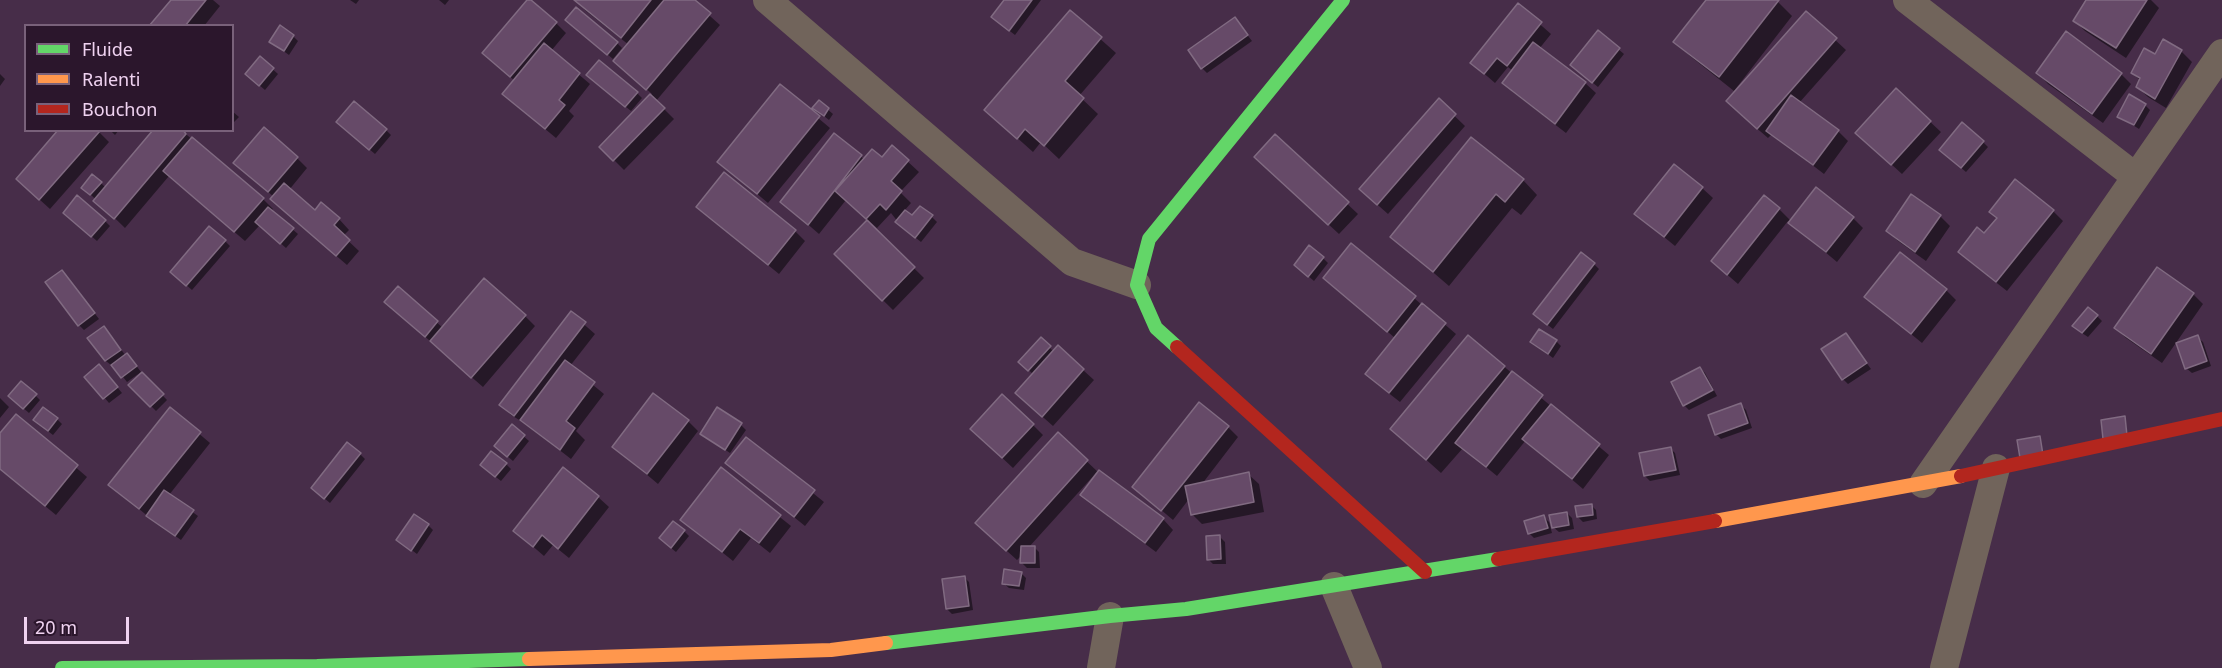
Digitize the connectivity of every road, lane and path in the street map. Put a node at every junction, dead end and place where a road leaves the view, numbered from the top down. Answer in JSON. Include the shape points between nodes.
{"nodes":[{"id":1,"x":767,"y":0,"type":"edge"},
{"id":2,"x":1343,"y":0,"type":"edge"},
{"id":3,"x":1907,"y":0,"type":"edge"},
{"id":4,"x":2222,"y":53,"type":"edge"},
{"id":5,"x":2136,"y":177,"type":"junction"},
{"id":6,"x":1137,"y":285,"type":"junction"},
{"id":7,"x":2222,"y":419,"type":"edge"},
{"id":8,"x":1996,"y":468,"type":"junction"},
{"id":9,"x":1923,"y":484,"type":"junction"},
{"id":10,"x":1425,"y":572,"type":"junction"},
{"id":11,"x":1334,"y":586,"type":"junction"},
{"id":12,"x":1110,"y":616,"type":"junction"},
{"id":13,"x":828,"y":659,"type":"edge"},
{"id":14,"x":317,"y":667,"type":"edge"},
{"id":15,"x":62,"y":668,"type":"edge"},
{"id":16,"x":1101,"y":668,"type":"edge"},
{"id":17,"x":1368,"y":668,"type":"edge"},
{"id":18,"x":1944,"y":668,"type":"edge"}],
"edges":[{"from":1,"to":6,"type":"street","via":[[1072,262]]},
{"from":2,"to":6,"type":"street","via":[[1149,239]]},
{"from":3,"to":5,"type":"street"},
{"from":4,"to":5,"type":"street"},
{"from":5,"to":9,"type":"street"},
{"from":6,"to":10,"type":"street","via":[[1156,328]]},
{"from":7,"to":8,"type":"street"},
{"from":8,"to":9,"type":"street"},
{"from":8,"to":18,"type":"street"},
{"from":9,"to":10,"type":"street"},
{"from":10,"to":11,"type":"street"},
{"from":11,"to":12,"type":"street","via":[[1186,609]]},
{"from":11,"to":17,"type":"street"},
{"from":12,"to":13,"type":"street"},
{"from":12,"to":16,"type":"street"},
{"from":13,"to":14,"type":"street"},
{"from":14,"to":15,"type":"street"}]}
